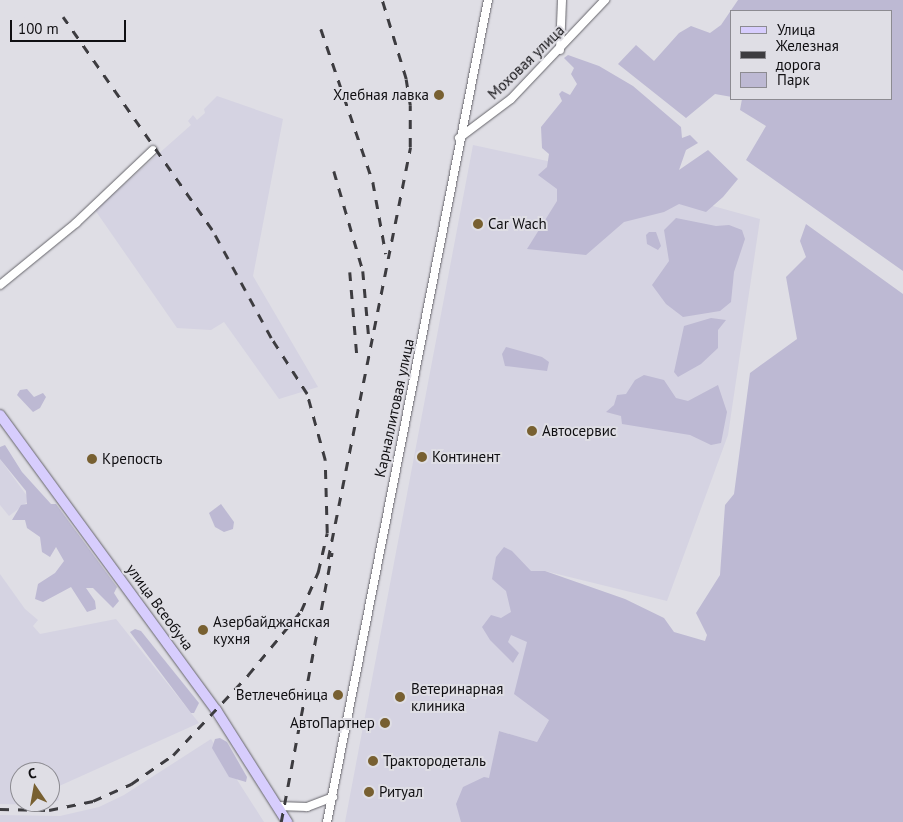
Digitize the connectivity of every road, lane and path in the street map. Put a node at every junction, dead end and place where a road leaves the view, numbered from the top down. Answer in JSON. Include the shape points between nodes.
{"nodes":[{"id":1,"x":488,"y":0,"type":"edge"},
{"id":2,"x":562,"y":0,"type":"edge"},
{"id":3,"x":605,"y":0,"type":"edge"},
{"id":4,"x":560,"y":50,"type":"junction"},
{"id":5,"x":459,"y":138,"type":"junction"},
{"id":6,"x":154,"y":150,"type":"dead end"},
{"id":7,"x":0,"y":285,"type":"edge"},
{"id":8,"x":0,"y":416,"type":"edge"},
{"id":9,"x":332,"y":801,"type":"junction"},
{"id":10,"x":277,"y":806,"type":"junction"},
{"id":11,"x":287,"y":822,"type":"edge"},
{"id":12,"x":327,"y":822,"type":"edge"}],
"edges":[{"from":1,"to":5,"type":"street","name":"Карналлитовая улица"},
{"from":2,"to":4,"type":"street"},
{"from":3,"to":4,"type":"street","name":"Моховая улица"},
{"from":4,"to":5,"type":"street","name":"Моховая улица","via":[[511,99]]},
{"from":5,"to":9,"type":"street","name":"Карналлитовая улица"},
{"from":6,"to":7,"type":"street","via":[[76,223]]},
{"from":8,"to":10,"type":"main road","name":"улица Всеобуча","via":[[216,710]]},
{"from":9,"to":10,"type":"street","via":[[307,807]]},
{"from":9,"to":12,"type":"street","name":"Карналлитовая улица"},
{"from":10,"to":11,"type":"main road","name":"улица Всеобуча"}]}
